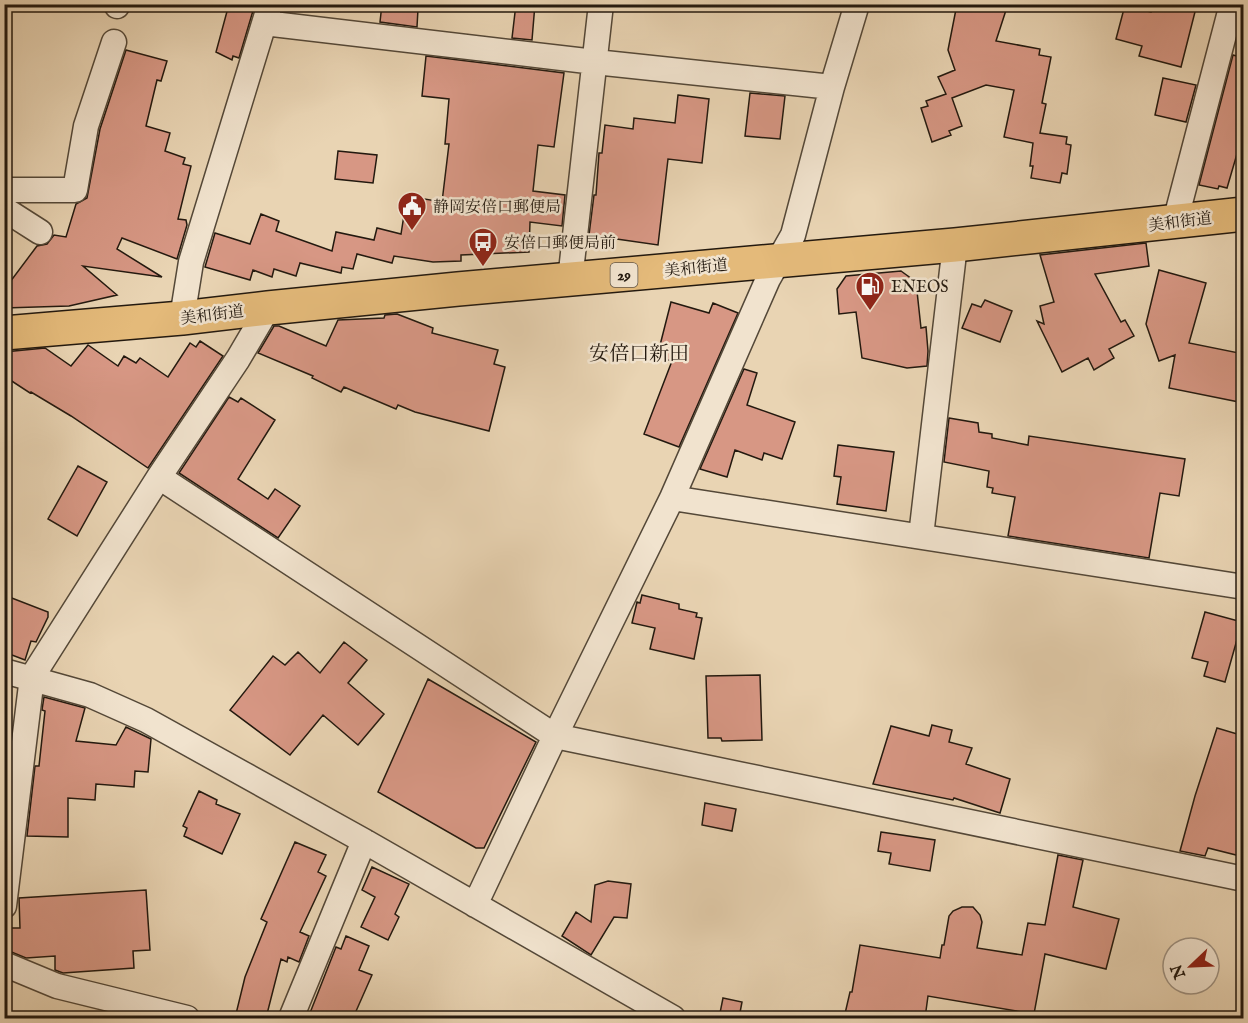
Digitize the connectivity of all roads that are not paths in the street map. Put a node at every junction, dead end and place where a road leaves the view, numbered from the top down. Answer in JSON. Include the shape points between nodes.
{"nodes":[{"id":1,"x":601,"y":4,"type":"edge"},
{"id":2,"x":857,"y":4,"type":"edge"},
{"id":3,"x":1232,"y":4,"type":"edge"},
{"id":4,"x":267,"y":14,"type":"edge"},
{"id":5,"x":114,"y":42,"type":"dead end"},
{"id":6,"x":595,"y":62,"type":"junction"},
{"id":7,"x":832,"y":87,"type":"junction"},
{"id":8,"x":4,"y":190,"type":"edge"},
{"id":9,"x":4,"y":209,"type":"edge"},
{"id":10,"x":1244,"y":214,"type":"edge"},
{"id":11,"x":1175,"y":222,"type":"junction"},
{"id":12,"x":40,"y":232,"type":"dead end"},
{"id":13,"x":955,"y":245,"type":"junction"},
{"id":14,"x":780,"y":259,"type":"junction"},
{"id":15,"x":570,"y":280,"type":"junction"},
{"id":16,"x":268,"y":308,"type":"junction"},
{"id":17,"x":182,"y":318,"type":"junction"},
{"id":18,"x":4,"y":333,"type":"edge"},
{"id":19,"x":159,"y":477,"type":"junction"},
{"id":20,"x":672,"y":498,"type":"junction"},
{"id":21,"x":921,"y":537,"type":"junction"},
{"id":22,"x":1244,"y":587,"type":"edge"},
{"id":23,"x":4,"y":671,"type":"edge"},
{"id":24,"x":32,"y":677,"type":"junction"},
{"id":25,"x":555,"y":736,"type":"junction"},
{"id":26,"x":364,"y":841,"type":"junction"},
{"id":27,"x":1244,"y":879,"type":"edge"},
{"id":28,"x":475,"y":905,"type":"junction"},
{"id":29,"x":4,"y":906,"type":"edge"},
{"id":30,"x":4,"y":964,"type":"edge"},
{"id":31,"x":187,"y":1018,"type":"edge"},
{"id":32,"x":291,"y":1018,"type":"edge"},
{"id":33,"x":673,"y":1018,"type":"edge"}],
"edges":[{"from":1,"to":6,"type":"street"},
{"from":2,"to":7,"type":"street"},
{"from":3,"to":11,"type":"street"},
{"from":4,"to":6,"type":"street"},
{"from":4,"to":17,"type":"street","via":[[190,262]]},
{"from":5,"to":8,"type":"street","via":[[86,126],[75,190]]},
{"from":6,"to":7,"type":"street"},
{"from":6,"to":15,"type":"street"},
{"from":7,"to":14,"type":"street","via":[[793,236]]},
{"from":9,"to":12,"type":"street"},
{"from":10,"to":11,"type":"main road","name":"美和街道","number":"29"},
{"from":11,"to":13,"type":"main road","name":"美和街道","number":"29"},
{"from":13,"to":14,"type":"main road","name":"美和街道","number":"29"},
{"from":13,"to":21,"type":"street"},
{"from":14,"to":15,"type":"main road","name":"美和街道","number":"29"},
{"from":14,"to":20,"type":"street"},
{"from":15,"to":16,"type":"main road","name":"美和街道","number":"29"},
{"from":16,"to":17,"type":"main road","name":"美和街道","number":"29"},
{"from":16,"to":19,"type":"street"},
{"from":17,"to":18,"type":"main road","name":"美和街道","number":"29"},
{"from":19,"to":24,"type":"street"},
{"from":19,"to":25,"type":"street"},
{"from":20,"to":21,"type":"street"},
{"from":20,"to":25,"type":"street"},
{"from":21,"to":22,"type":"street"},
{"from":23,"to":24,"type":"street"},
{"from":24,"to":26,"type":"street","via":[[90,695],[146,720]]},
{"from":24,"to":29,"type":"street"},
{"from":25,"to":27,"type":"street"},
{"from":25,"to":28,"type":"street"},
{"from":26,"to":28,"type":"street"},
{"from":26,"to":32,"type":"street"},
{"from":28,"to":33,"type":"street"},
{"from":30,"to":31,"type":"street","via":[[57,986]]}]}
